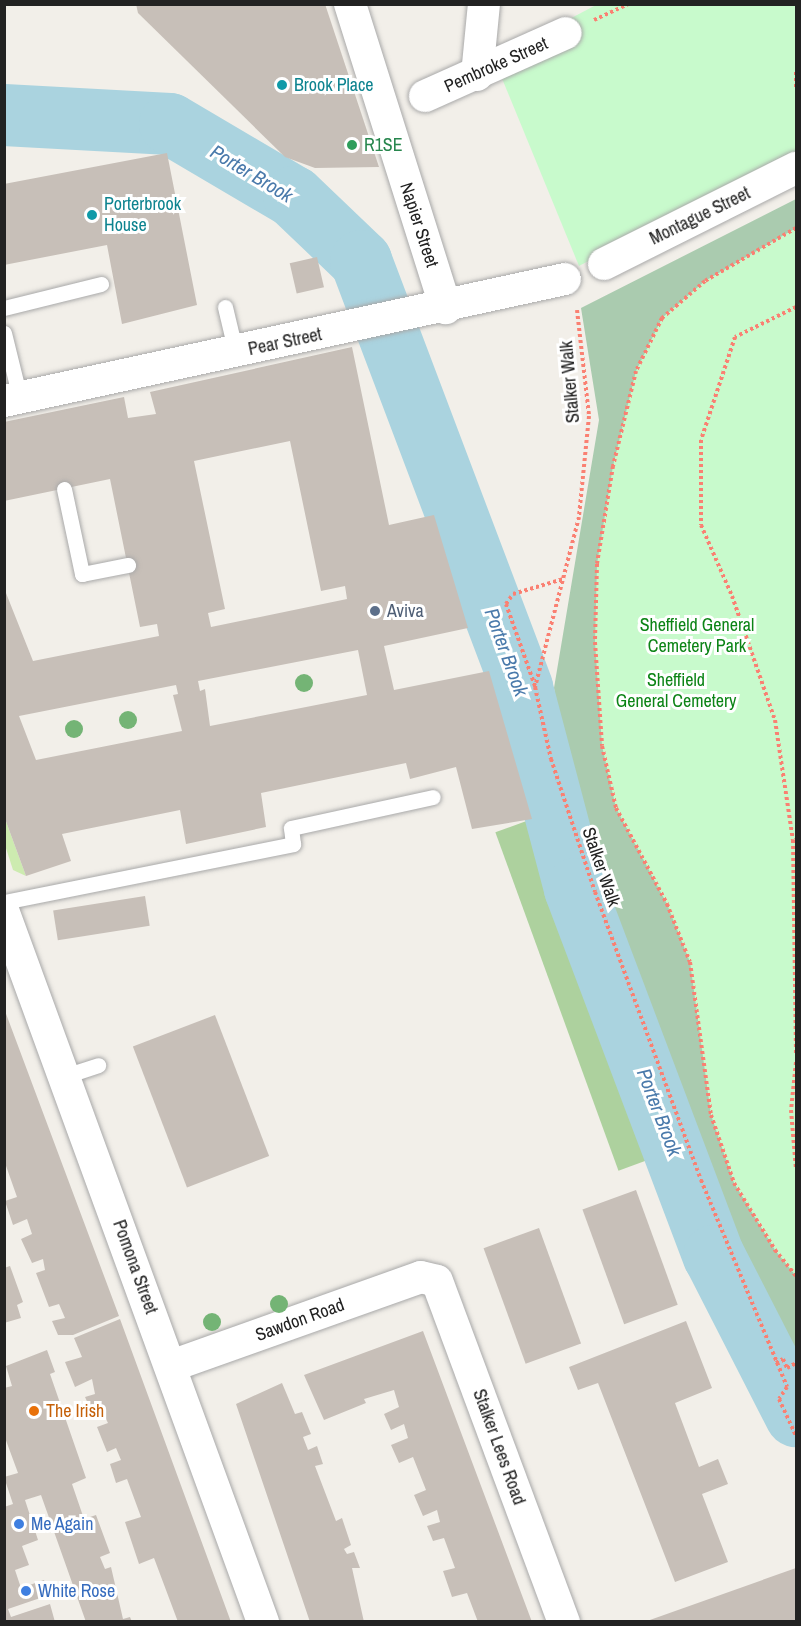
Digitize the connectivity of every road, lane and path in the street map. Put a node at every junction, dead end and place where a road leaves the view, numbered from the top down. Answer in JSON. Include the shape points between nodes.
{"nodes":[{"id":1,"x":350,"y":4,"type":"edge"},
{"id":2,"x":484,"y":4,"type":"edge"},
{"id":3,"x":566,"y":33,"type":"dead end"},
{"id":4,"x":796,"y":72,"type":"edge"},
{"id":5,"x":477,"y":75,"type":"junction"},
{"id":6,"x":796,"y":88,"type":"edge"},
{"id":7,"x":425,"y":96,"type":"dead end"},
{"id":8,"x":796,"y":168,"type":"edge"},
{"id":9,"x":796,"y":228,"type":"edge"},
{"id":10,"x":604,"y":264,"type":"dead end"},
{"id":11,"x":565,"y":279,"type":"joint"},
{"id":12,"x":102,"y":284,"type":"dead end"},
{"id":13,"x":225,"y":307,"type":"dead end"},
{"id":14,"x":796,"y":307,"type":"edge"},
{"id":15,"x":4,"y":308,"type":"edge"},
{"id":16,"x":446,"y":308,"type":"junction"},
{"id":17,"x":4,"y":333,"type":"edge"},
{"id":18,"x":236,"y":353,"type":"junction"},
{"id":19,"x":29,"y":401,"type":"edge"},
{"id":20,"x":64,"y":489,"type":"dead end"},
{"id":21,"x":128,"y":565,"type":"dead end"},
{"id":22,"x":563,"y":579,"type":"junction"},
{"id":23,"x":535,"y":687,"type":"junction"},
{"id":24,"x":433,"y":796,"type":"dead end"},
{"id":25,"x":4,"y":902,"type":"edge"},
{"id":26,"x":8,"y":930,"type":"edge"},
{"id":27,"x":796,"y":1056,"type":"edge"},
{"id":28,"x":796,"y":1062,"type":"edge"},
{"id":29,"x":98,"y":1065,"type":"dead end"},
{"id":30,"x":65,"y":1076,"type":"junction"},
{"id":31,"x":796,"y":1169,"type":"edge"},
{"id":32,"x":796,"y":1276,"type":"edge"},
{"id":33,"x":430,"y":1277,"type":"joint"},
{"id":34,"x":796,"y":1362,"type":"edge"},
{"id":35,"x":776,"y":1363,"type":"junction"},
{"id":36,"x":171,"y":1366,"type":"junction"},
{"id":37,"x":796,"y":1436,"type":"edge"},
{"id":38,"x":262,"y":1622,"type":"edge"},
{"id":39,"x":564,"y":1622,"type":"edge"}],
"edges":[{"from":1,"to":16,"type":"street","name":"Napier Street"},
{"from":2,"to":5,"type":"street"},
{"from":3,"to":5,"type":"street","name":"Pembroke Street"},
{"from":4,"to":6,"type":"path"},
{"from":5,"to":7,"type":"street","name":"Pembroke Street"},
{"from":8,"to":10,"type":"street","name":"Montague Street"},
{"from":9,"to":32,"type":"path","via":[[705,281],[662,318],[636,371],[613,466],[597,564],[595,642],[602,746],[616,808],[667,904],[690,963],[711,1115],[734,1183],[775,1250]]},
{"from":11,"to":16,"type":"street","name":"Pear Street"},
{"from":11,"to":22,"type":"path","name":"Stalker Walk","via":[[576,308],[589,416],[579,517]]},
{"from":12,"to":15,"type":"lane"},
{"from":13,"to":18,"type":"lane"},
{"from":14,"to":27,"type":"path","via":[[735,337],[701,440],[701,525],[732,596],[775,720],[793,840]]},
{"from":16,"to":18,"type":"street","name":"Pear Street"},
{"from":17,"to":19,"type":"lane"},
{"from":18,"to":19,"type":"street","name":"Pear Street"},
{"from":20,"to":21,"type":"lane","via":[[82,574]]},
{"from":22,"to":23,"type":"path","name":"Stalker Walk"},
{"from":22,"to":23,"type":"path","via":[[513,594],[506,604]]},
{"from":23,"to":35,"type":"path","name":"Stalker Walk","via":[[551,759],[595,892],[701,1180]]},
{"from":24,"to":25,"type":"lane","via":[[291,828],[293,843]]},
{"from":26,"to":30,"type":"street","name":"Pomona Street"},
{"from":28,"to":31,"type":"path","via":[[791,1110]]},
{"from":29,"to":30,"type":"lane"},
{"from":30,"to":36,"type":"street","name":"Pomona Street"},
{"from":33,"to":36,"type":"street","name":"Sawdon Road"},
{"from":33,"to":39,"type":"street","name":"Stalker Lees Road","via":[[437,1281]]},
{"from":34,"to":35,"type":"path","via":[[787,1368],[783,1359]]},
{"from":35,"to":37,"type":"path","name":"Stalker Walk","via":[[787,1387],[778,1399]]},
{"from":36,"to":38,"type":"street","name":"Pomona Street"}]}
